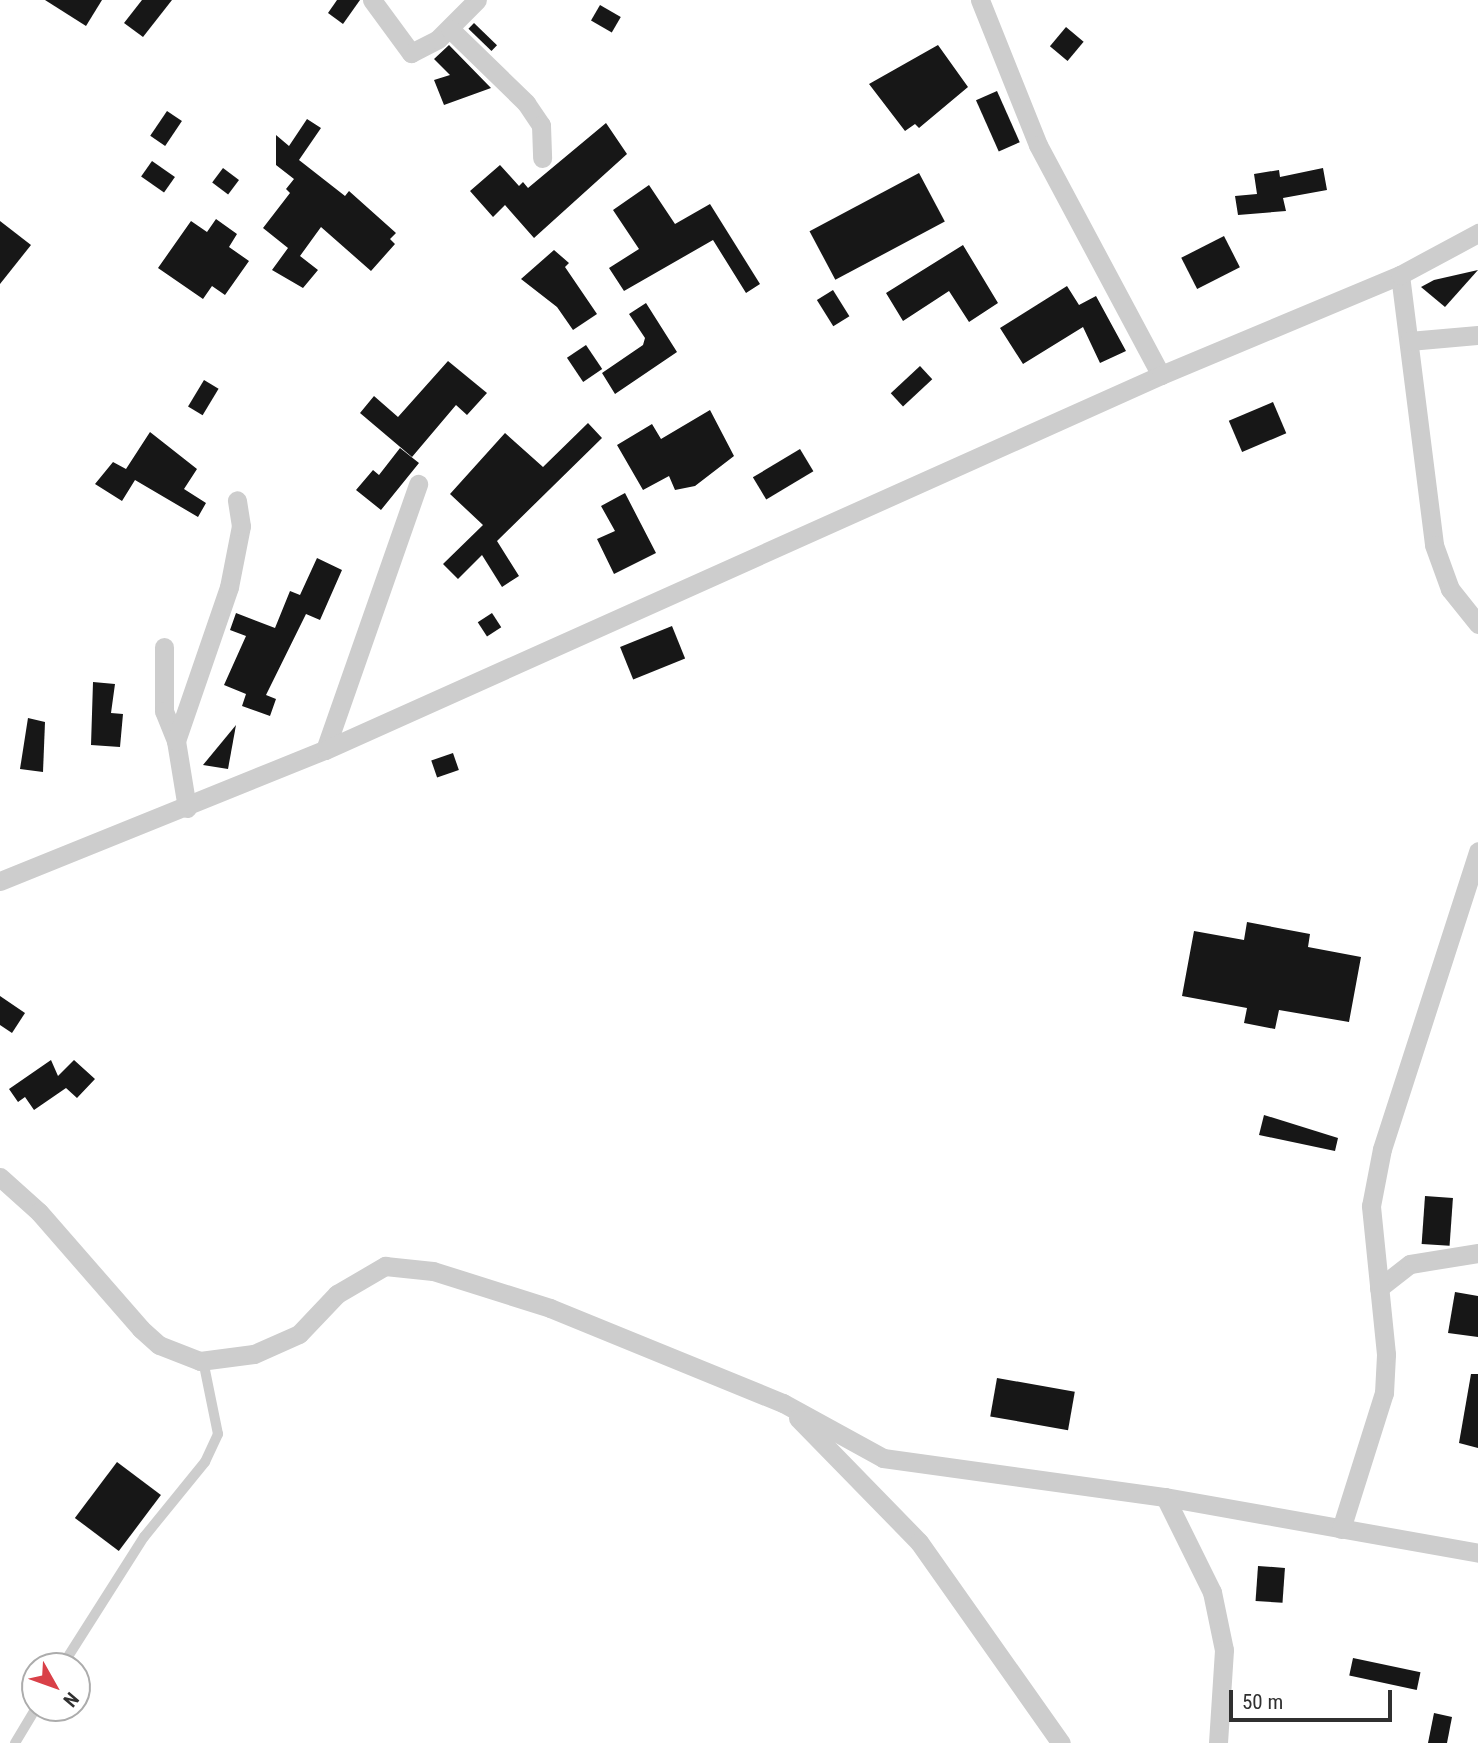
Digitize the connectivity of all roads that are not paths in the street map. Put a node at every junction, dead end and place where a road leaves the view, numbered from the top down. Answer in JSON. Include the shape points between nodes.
{"nodes":[{"id":1,"x":372,"y":0,"type":"edge"},
{"id":2,"x":478,"y":0,"type":"edge"},
{"id":3,"x":980,"y":0,"type":"edge"},
{"id":4,"x":450,"y":29,"type":"junction"},
{"id":5,"x":542,"y":158,"type":"dead end"},
{"id":6,"x":1478,"y":233,"type":"edge"},
{"id":7,"x":1400,"y":275,"type":"junction"},
{"id":8,"x":1478,"y":335,"type":"edge"},
{"id":9,"x":1409,"y":341,"type":"junction"},
{"id":10,"x":1161,"y":375,"type":"junction"},
{"id":11,"x":418,"y":484,"type":"dead end"},
{"id":12,"x":237,"y":500,"type":"dead end"},
{"id":13,"x":1478,"y":624,"type":"edge"},
{"id":14,"x":164,"y":647,"type":"dead end"},
{"id":15,"x":176,"y":741,"type":"junction"},
{"id":16,"x":325,"y":750,"type":"junction"},
{"id":17,"x":187,"y":808,"type":"junction"},
{"id":18,"x":1478,"y":851,"type":"edge"},
{"id":19,"x":0,"y":881,"type":"edge"},
{"id":20,"x":0,"y":1177,"type":"edge"},
{"id":21,"x":1478,"y":1252,"type":"edge"},
{"id":22,"x":1379,"y":1288,"type":"junction"},
{"id":23,"x":202,"y":1360,"type":"junction"},
{"id":24,"x":783,"y":1403,"type":"junction"},
{"id":25,"x":1165,"y":1497,"type":"junction"},
{"id":26,"x":1341,"y":1529,"type":"junction"},
{"id":27,"x":1478,"y":1553,"type":"edge"},
{"id":28,"x":71,"y":1652,"type":"edge"},
{"id":29,"x":28,"y":1722,"type":"edge"},
{"id":30,"x":15,"y":1743,"type":"edge"},
{"id":31,"x":1061,"y":1743,"type":"edge"},
{"id":32,"x":1218,"y":1743,"type":"edge"}],
"edges":[{"from":1,"to":4,"type":"street","via":[[411,53]]},
{"from":2,"to":4,"type":"street"},
{"from":3,"to":10,"type":"street","via":[[1038,145]]},
{"from":4,"to":5,"type":"street","via":[[526,103],[541,125]]},
{"from":6,"to":7,"type":"street"},
{"from":7,"to":9,"type":"street"},
{"from":7,"to":10,"type":"street"},
{"from":8,"to":9,"type":"street"},
{"from":9,"to":13,"type":"street","via":[[1434,545],[1450,589]]},
{"from":10,"to":16,"type":"street"},
{"from":11,"to":16,"type":"street"},
{"from":12,"to":15,"type":"street","via":[[241,526],[229,587]]},
{"from":14,"to":15,"type":"street","via":[[164,711]]},
{"from":15,"to":17,"type":"street"},
{"from":16,"to":17,"type":"street"},
{"from":17,"to":19,"type":"street"},
{"from":18,"to":22,"type":"street","via":[[1382,1149],[1371,1206]]},
{"from":20,"to":23,"type":"street","via":[[39,1212],[141,1329],[159,1345]]},
{"from":21,"to":22,"type":"street","via":[[1410,1264]]},
{"from":22,"to":26,"type":"street","via":[[1386,1354],[1384,1394]]},
{"from":23,"to":24,"type":"street","via":[[254,1354],[299,1334],[337,1294],[385,1266],[433,1271],[550,1308]]},
{"from":23,"to":28,"type":"lane","via":[[218,1434],[205,1462],[144,1537]]},
{"from":24,"to":25,"type":"street","via":[[883,1458]]},
{"from":24,"to":31,"type":"street","via":[[919,1542]]},
{"from":25,"to":26,"type":"street"},
{"from":25,"to":32,"type":"street","via":[[1212,1592],[1224,1650]]},
{"from":26,"to":27,"type":"street"},
{"from":29,"to":30,"type":"lane"}]}
